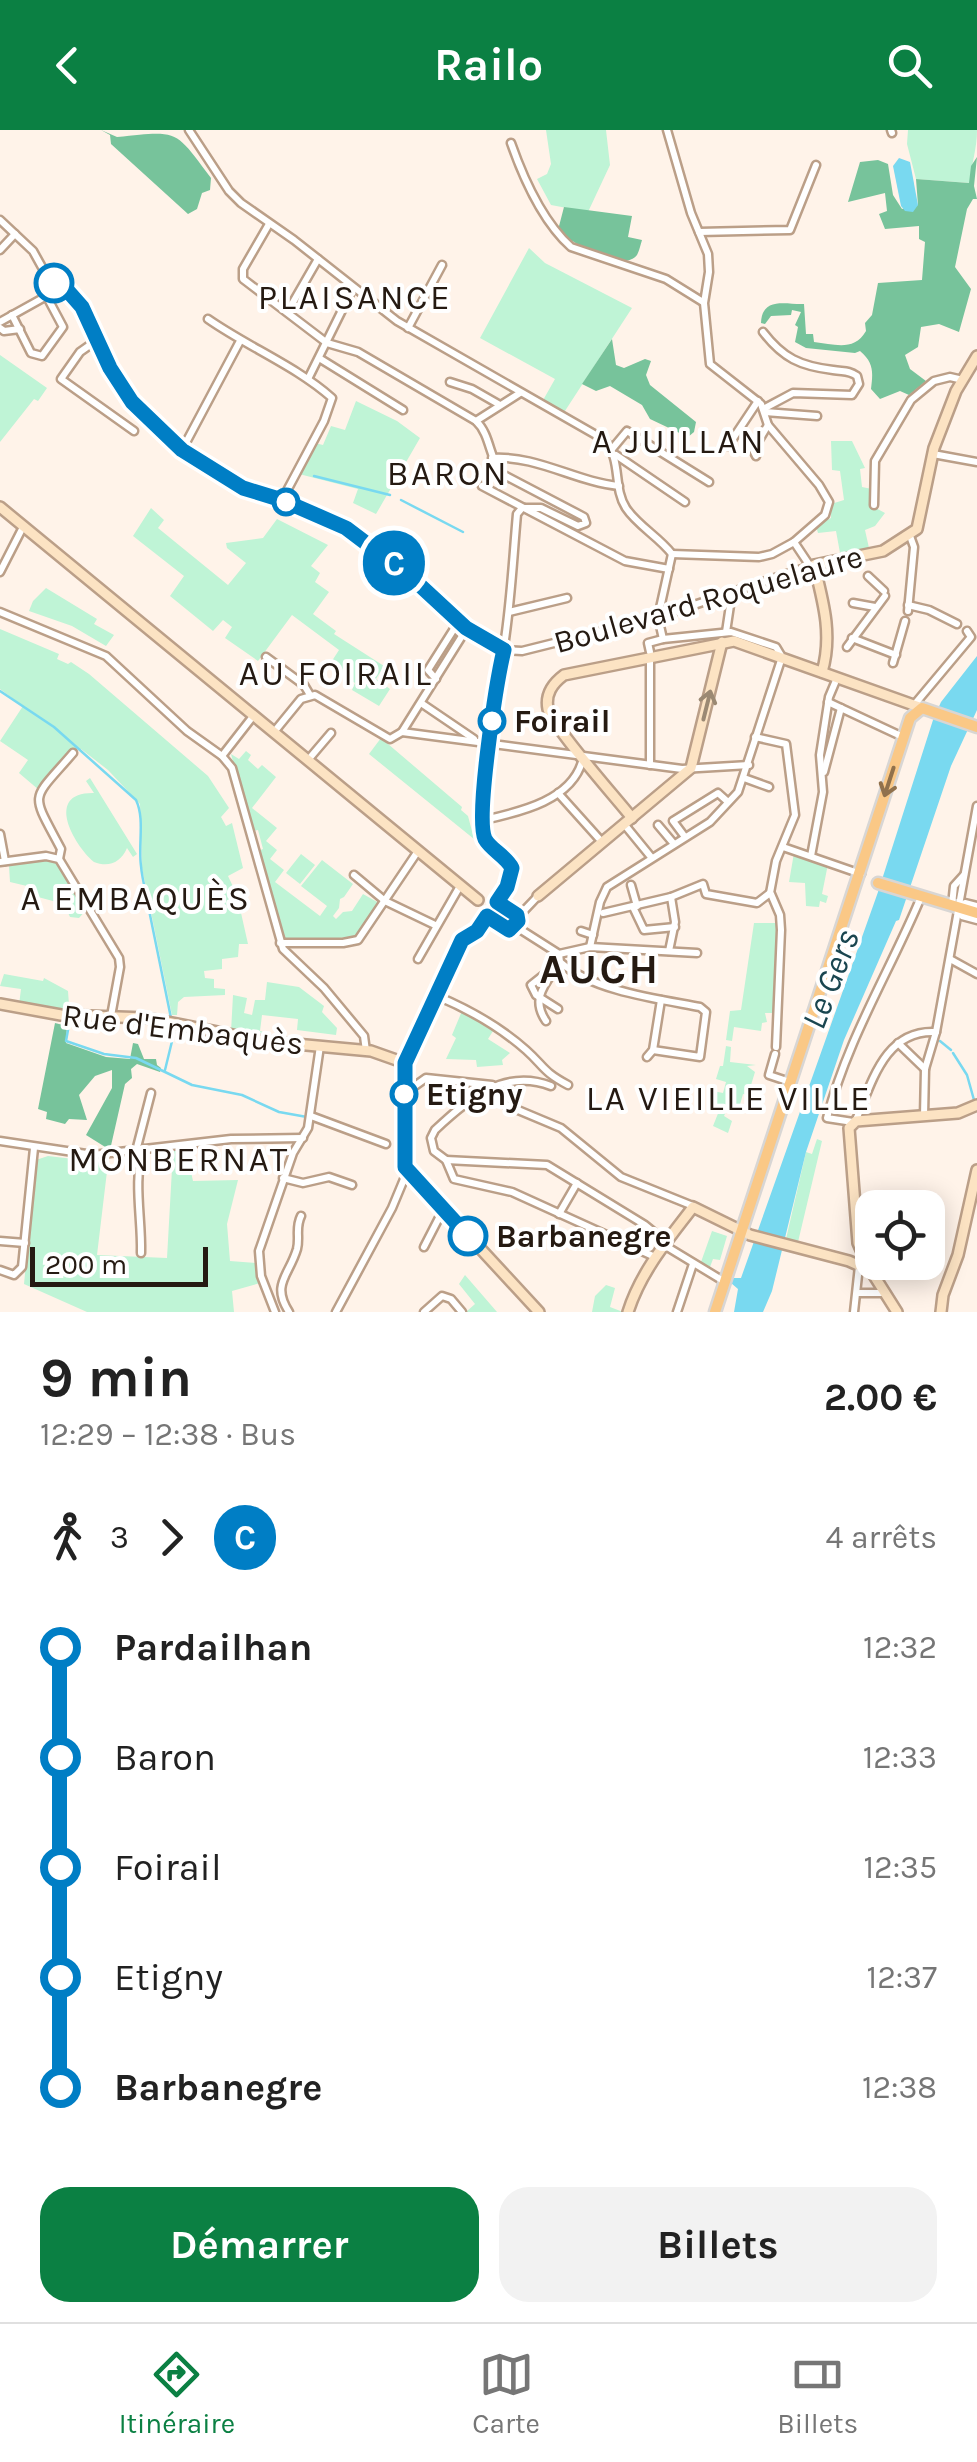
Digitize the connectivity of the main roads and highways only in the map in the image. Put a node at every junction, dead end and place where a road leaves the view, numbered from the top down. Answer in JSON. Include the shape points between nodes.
{"nodes":[{"id":1,"x":977,"y":356,"type":"edge"},
{"id":2,"x":0,"y":506,"type":"edge"},
{"id":3,"x":724,"y":637,"type":"junction"},
{"id":4,"x":827,"y":654,"type":"junction"},
{"id":5,"x":809,"y":667,"type":"junction"},
{"id":6,"x":822,"y":672,"type":"junction"},
{"id":7,"x":839,"y":678,"type":"junction"},
{"id":8,"x":900,"y":700,"type":"junction"},
{"id":9,"x":918,"y":706,"type":"junction"},
{"id":10,"x":910,"y":718,"type":"junction"},
{"id":11,"x":977,"y":727,"type":"edge"},
{"id":12,"x":628,"y":821,"type":"junction"},
{"id":13,"x":865,"y":873,"type":"junction"},
{"id":14,"x":878,"y":882,"type":"junction"},
{"id":15,"x":538,"y":896,"type":"road end"},
{"id":16,"x":853,"y":896,"type":"junction"},
{"id":17,"x":478,"y":900,"type":"road end"},
{"id":18,"x":977,"y":913,"type":"edge"},
{"id":19,"x":460,"y":944,"type":"road end"},
{"id":20,"x":0,"y":1004,"type":"edge"},
{"id":21,"x":405,"y":1063,"type":"junction"},
{"id":22,"x":977,"y":1105,"type":"edge"},
{"id":23,"x":958,"y":1113,"type":"junction"},
{"id":24,"x":977,"y":1115,"type":"edge"},
{"id":25,"x":977,"y":1170,"type":"edge"},
{"id":26,"x":746,"y":1233,"type":"junction"},
{"id":27,"x":855,"y":1239,"type":"edge"},
{"id":28,"x":855,"y":1257,"type":"edge"},
{"id":29,"x":876,"y":1280,"type":"edge"},
{"id":30,"x":539,"y":1312,"type":"edge"},
{"id":31,"x":628,"y":1312,"type":"edge"},
{"id":32,"x":715,"y":1312,"type":"edge"},
{"id":33,"x":897,"y":1312,"type":"edge"},
{"id":34,"x":941,"y":1312,"type":"edge"}],
"edges":[{"from":1,"to":4,"type":"main road","name":"Boulevard Roquelaure","via":[[932,454],[919,525],[883,551],[812,565],[826,613]]},
{"from":2,"to":17,"type":"main road"},
{"from":3,"to":5,"type":"main road"},
{"from":12,"to":3,"type":"main road","one_way":true,"via":[[691,768]]},
{"from":3,"to":12,"type":"main road","via":[[577,672],[560,678],[548,694],[549,712]]},
{"from":4,"to":5,"type":"main road"},
{"from":4,"to":6,"type":"main road"},
{"from":4,"to":7,"type":"main road"},
{"from":5,"to":6,"type":"main road"},
{"from":6,"to":7,"type":"main road"},
{"from":7,"to":8,"type":"main road"},
{"from":8,"to":9,"type":"main road"},
{"from":8,"to":10,"type":"main road"},
{"from":9,"to":10,"type":"main road"},
{"from":9,"to":11,"type":"main road"},
{"from":10,"to":13,"type":"main road","one_way":true},
{"from":12,"to":15,"type":"main road"},
{"from":13,"to":14,"type":"main road"},
{"from":13,"to":16,"type":"main road"},
{"from":14,"to":16,"type":"main road"},
{"from":14,"to":18,"type":"main road"},
{"from":16,"to":26,"type":"main road"},
{"from":19,"to":21,"type":"main road"},
{"from":20,"to":21,"type":"main road","name":"Rue d'Embaquès","via":[[61,1015],[147,1018],[263,1041],[366,1051]]},
{"from":21,"to":30,"type":"main road","via":[[406,1174]]},
{"from":22,"to":23,"type":"main road"},
{"from":23,"to":24,"type":"main road"},
{"from":23,"to":27,"type":"main road","via":[[855,1122],[849,1132]]},
{"from":25,"to":34,"type":"main road"},
{"from":26,"to":28,"type":"main road"},
{"from":26,"to":31,"type":"main road","via":[[693,1206],[655,1257]]},
{"from":26,"to":32,"type":"main road"},
{"from":29,"to":33,"type":"main road"}]}
